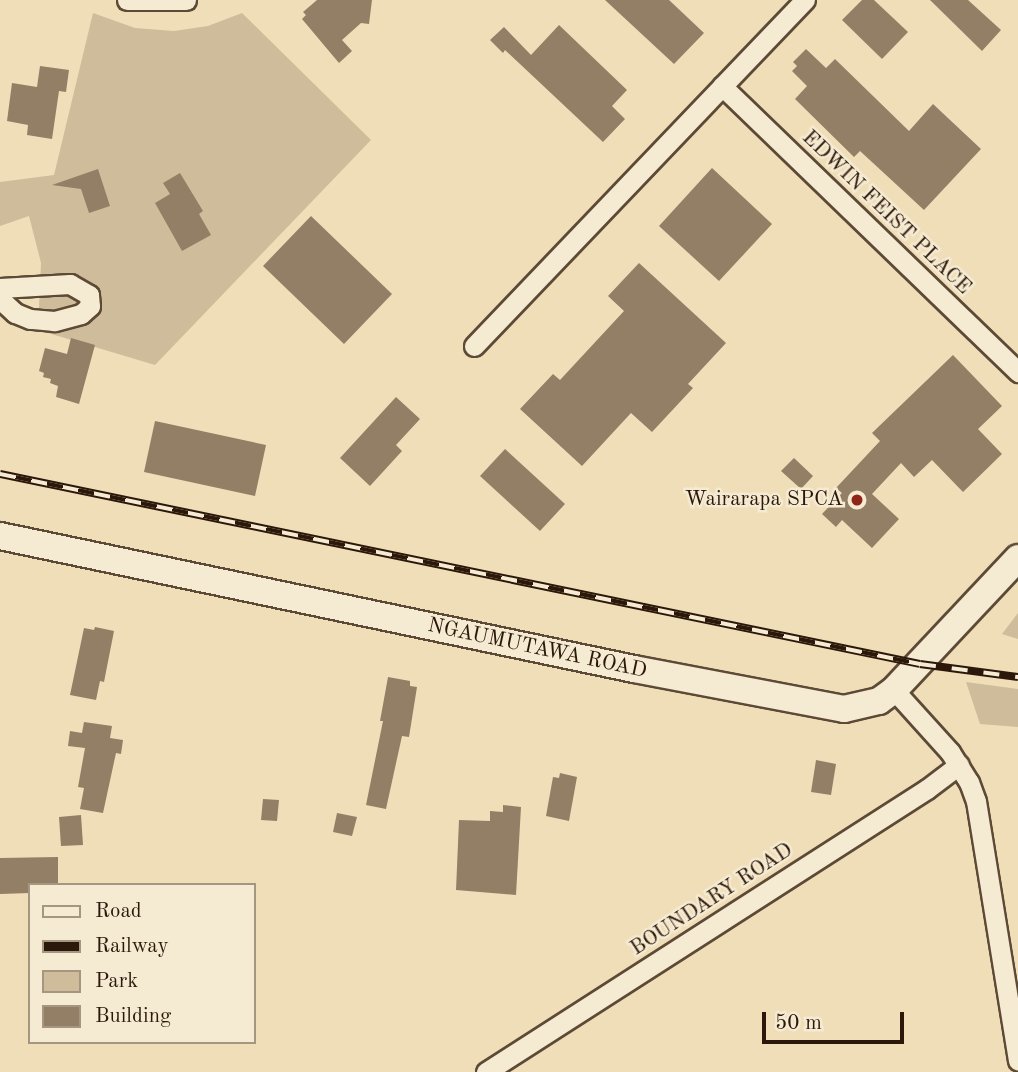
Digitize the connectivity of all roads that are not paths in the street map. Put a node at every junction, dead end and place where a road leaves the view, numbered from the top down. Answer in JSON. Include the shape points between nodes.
{"nodes":[{"id":1,"x":127,"y":0,"type":"edge"},
{"id":2,"x":186,"y":0,"type":"edge"},
{"id":3,"x":805,"y":0,"type":"edge"},
{"id":4,"x":722,"y":86,"type":"junction"},
{"id":5,"x":0,"y":288,"type":"edge"},
{"id":6,"x":0,"y":299,"type":"edge"},
{"id":7,"x":474,"y":346,"type":"dead end"},
{"id":8,"x":1018,"y":372,"type":"edge"},
{"id":9,"x":0,"y":536,"type":"edge"},
{"id":10,"x":1018,"y":558,"type":"edge"},
{"id":11,"x":894,"y":690,"type":"junction"},
{"id":12,"x":959,"y":765,"type":"junction"},
{"id":13,"x":1018,"y":1061,"type":"edge"},
{"id":14,"x":486,"y":1072,"type":"edge"}],
"edges":[{"from":1,"to":2,"type":"street"},
{"from":3,"to":4,"type":"street"},
{"from":4,"to":7,"type":"street"},
{"from":4,"to":8,"type":"street","name":"EDWIN FEIST PLACE"},
{"from":5,"to":6,"type":"street","via":[[70,284],[89,295],[90,306],[81,314],[54,321],[15,313]]},
{"from":9,"to":11,"type":"main road","name":"NGAUMUTAWA ROAD","via":[[845,709],[879,701]]},
{"from":10,"to":11,"type":"main road","name":"NGAUMUTAWA ROAD"},
{"from":11,"to":12,"type":"street"},
{"from":12,"to":13,"type":"street","via":[[982,827]]},
{"from":12,"to":14,"type":"street","name":"BOUNDARY ROAD"}]}
